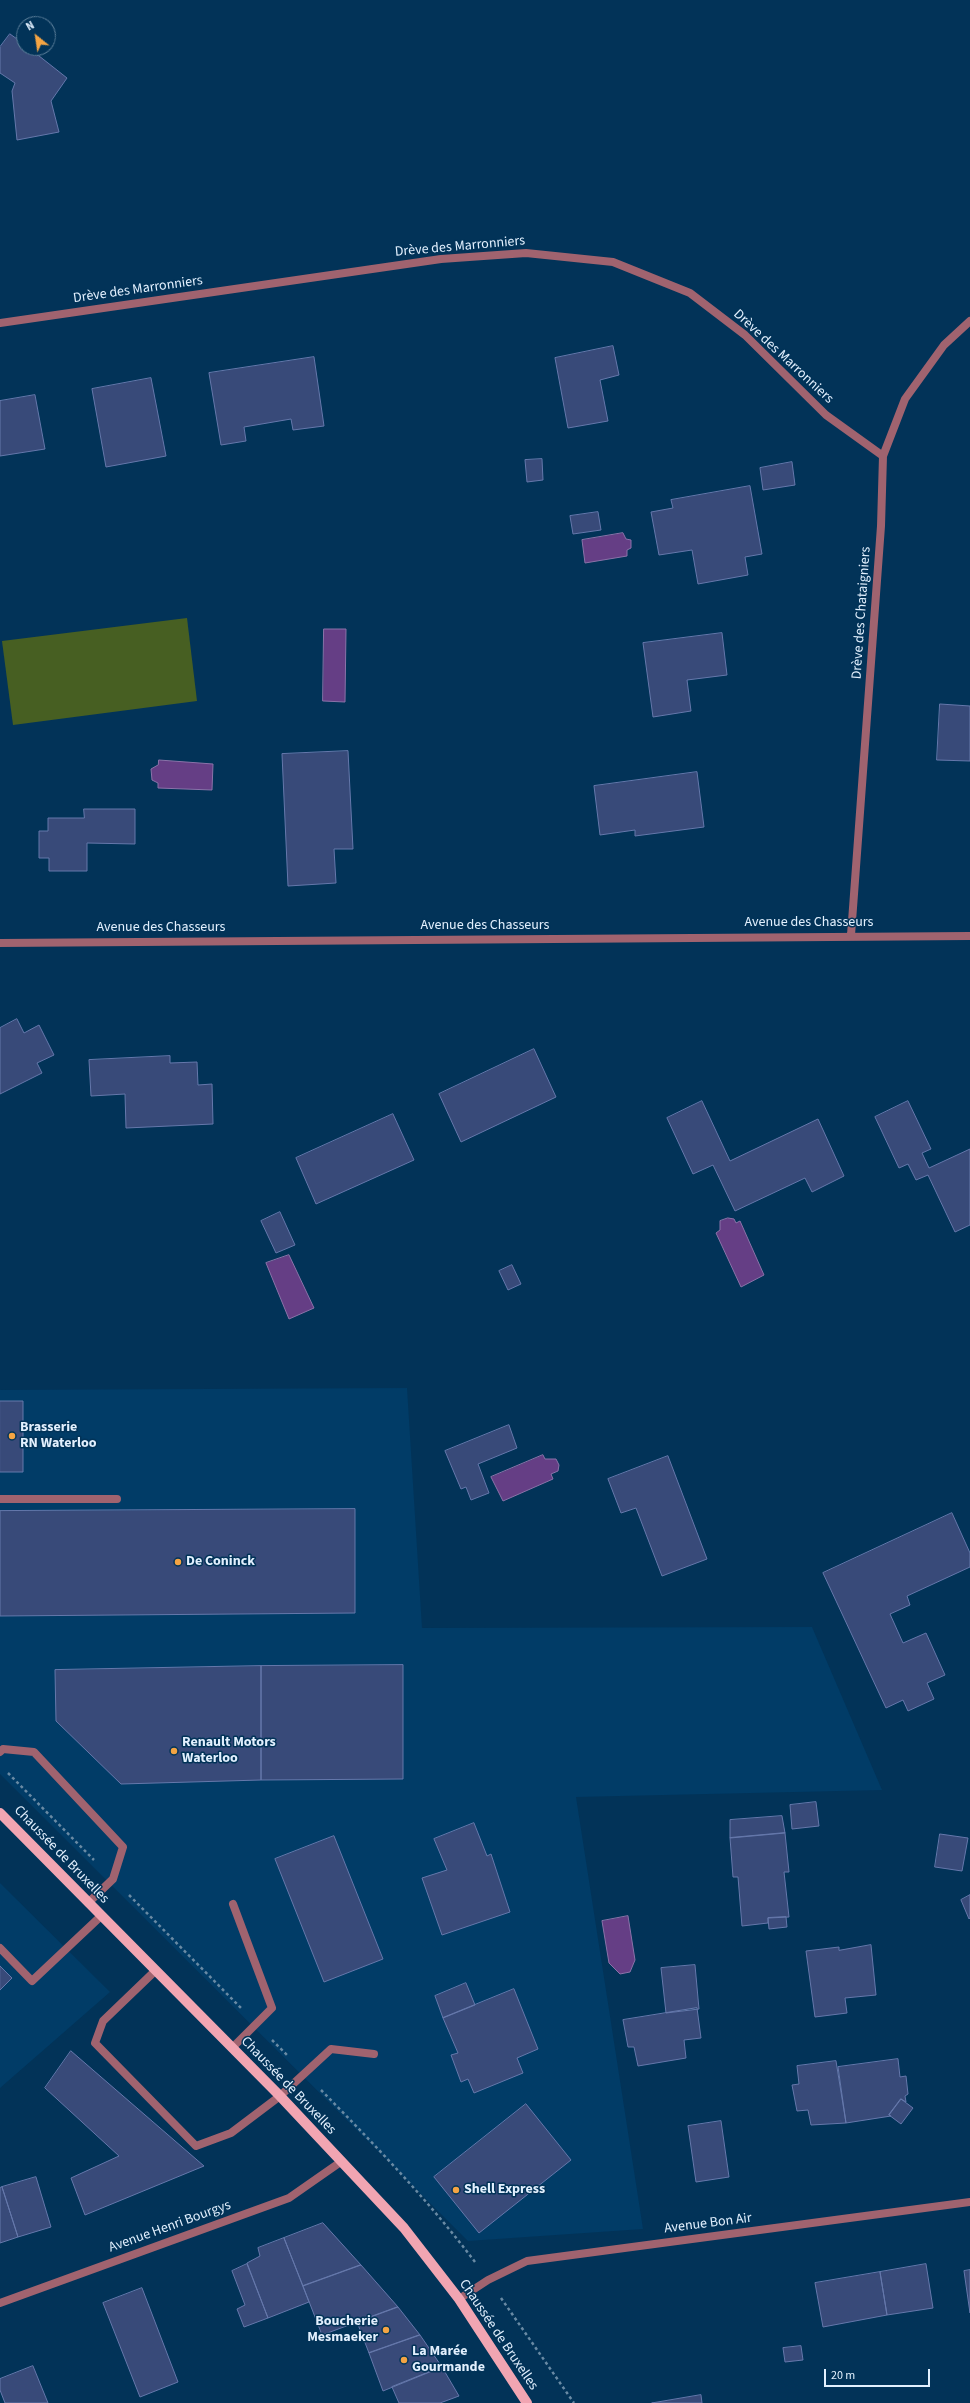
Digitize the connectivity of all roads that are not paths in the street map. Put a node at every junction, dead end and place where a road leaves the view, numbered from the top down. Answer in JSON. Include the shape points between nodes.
{"nodes":[{"id":1,"x":970,"y":321,"type":"edge"},
{"id":2,"x":0,"y":323,"type":"edge"},
{"id":3,"x":883,"y":456,"type":"junction"},
{"id":4,"x":851,"y":935,"type":"junction"},
{"id":5,"x":970,"y":936,"type":"edge"},
{"id":6,"x":0,"y":943,"type":"edge"},
{"id":7,"x":0,"y":1499,"type":"edge"},
{"id":8,"x":117,"y":1499,"type":"dead end"},
{"id":9,"x":0,"y":1752,"type":"edge"},
{"id":10,"x":0,"y":1813,"type":"edge"},
{"id":11,"x":88,"y":1903,"type":"junction"},
{"id":12,"x":233,"y":1904,"type":"dead end"},
{"id":13,"x":101,"y":1916,"type":"junction"},
{"id":14,"x":0,"y":1948,"type":"edge"},
{"id":15,"x":155,"y":1971,"type":"junction"},
{"id":16,"x":232,"y":2048,"type":"junction"},
{"id":17,"x":374,"y":2054,"type":"dead end"},
{"id":18,"x":280,"y":2096,"type":"junction"},
{"id":19,"x":342,"y":2161,"type":"junction"},
{"id":20,"x":970,"y":2202,"type":"edge"},
{"id":21,"x":459,"y":2300,"type":"junction"},
{"id":22,"x":0,"y":2303,"type":"edge"},
{"id":23,"x":527,"y":2403,"type":"edge"}],
"edges":[{"from":1,"to":3,"type":"street","name":"Drève des Chataigniers","via":[[944,345],[905,399]]},
{"from":2,"to":3,"type":"street","name":"Drève des Marronniers","via":[[441,258],[526,253],[613,262],[690,293],[745,335],[826,415]]},
{"from":3,"to":4,"type":"street","name":"Drève des Chataigniers","via":[[881,526]]},
{"from":4,"to":5,"type":"street","name":"Avenue des Chasseurs"},
{"from":4,"to":6,"type":"street","name":"Avenue des Chasseurs"},
{"from":7,"to":8,"type":"street"},
{"from":9,"to":11,"type":"street","via":[[3,1749],[34,1752],[123,1847],[113,1879]]},
{"from":10,"to":11,"type":"main road","name":"Chaussée de Bruxelles"},
{"from":11,"to":13,"type":"main road","name":"Chaussée de Bruxelles"},
{"from":12,"to":16,"type":"street","via":[[272,2008]]},
{"from":13,"to":14,"type":"street","via":[[32,1981]]},
{"from":13,"to":15,"type":"main road","name":"Chaussée de Bruxelles"},
{"from":15,"to":16,"type":"main road","name":"Chaussée de Bruxelles"},
{"from":15,"to":18,"type":"street","via":[[103,2021],[95,2043],[196,2146],[231,2133]]},
{"from":16,"to":18,"type":"main road","name":"Chaussée de Bruxelles"},
{"from":17,"to":18,"type":"street","via":[[331,2049]]},
{"from":18,"to":19,"type":"main road","name":"Chaussée de Bruxelles"},
{"from":19,"to":21,"type":"main road","name":"Chaussée de Bruxelles","via":[[404,2228]]},
{"from":19,"to":22,"type":"street","name":"Avenue Henri Bourgys","via":[[289,2198]]},
{"from":20,"to":21,"type":"street","name":"Avenue Bon Air","via":[[527,2261],[488,2280]]},
{"from":21,"to":23,"type":"main road","name":"Chaussée de Bruxelles"}]}
